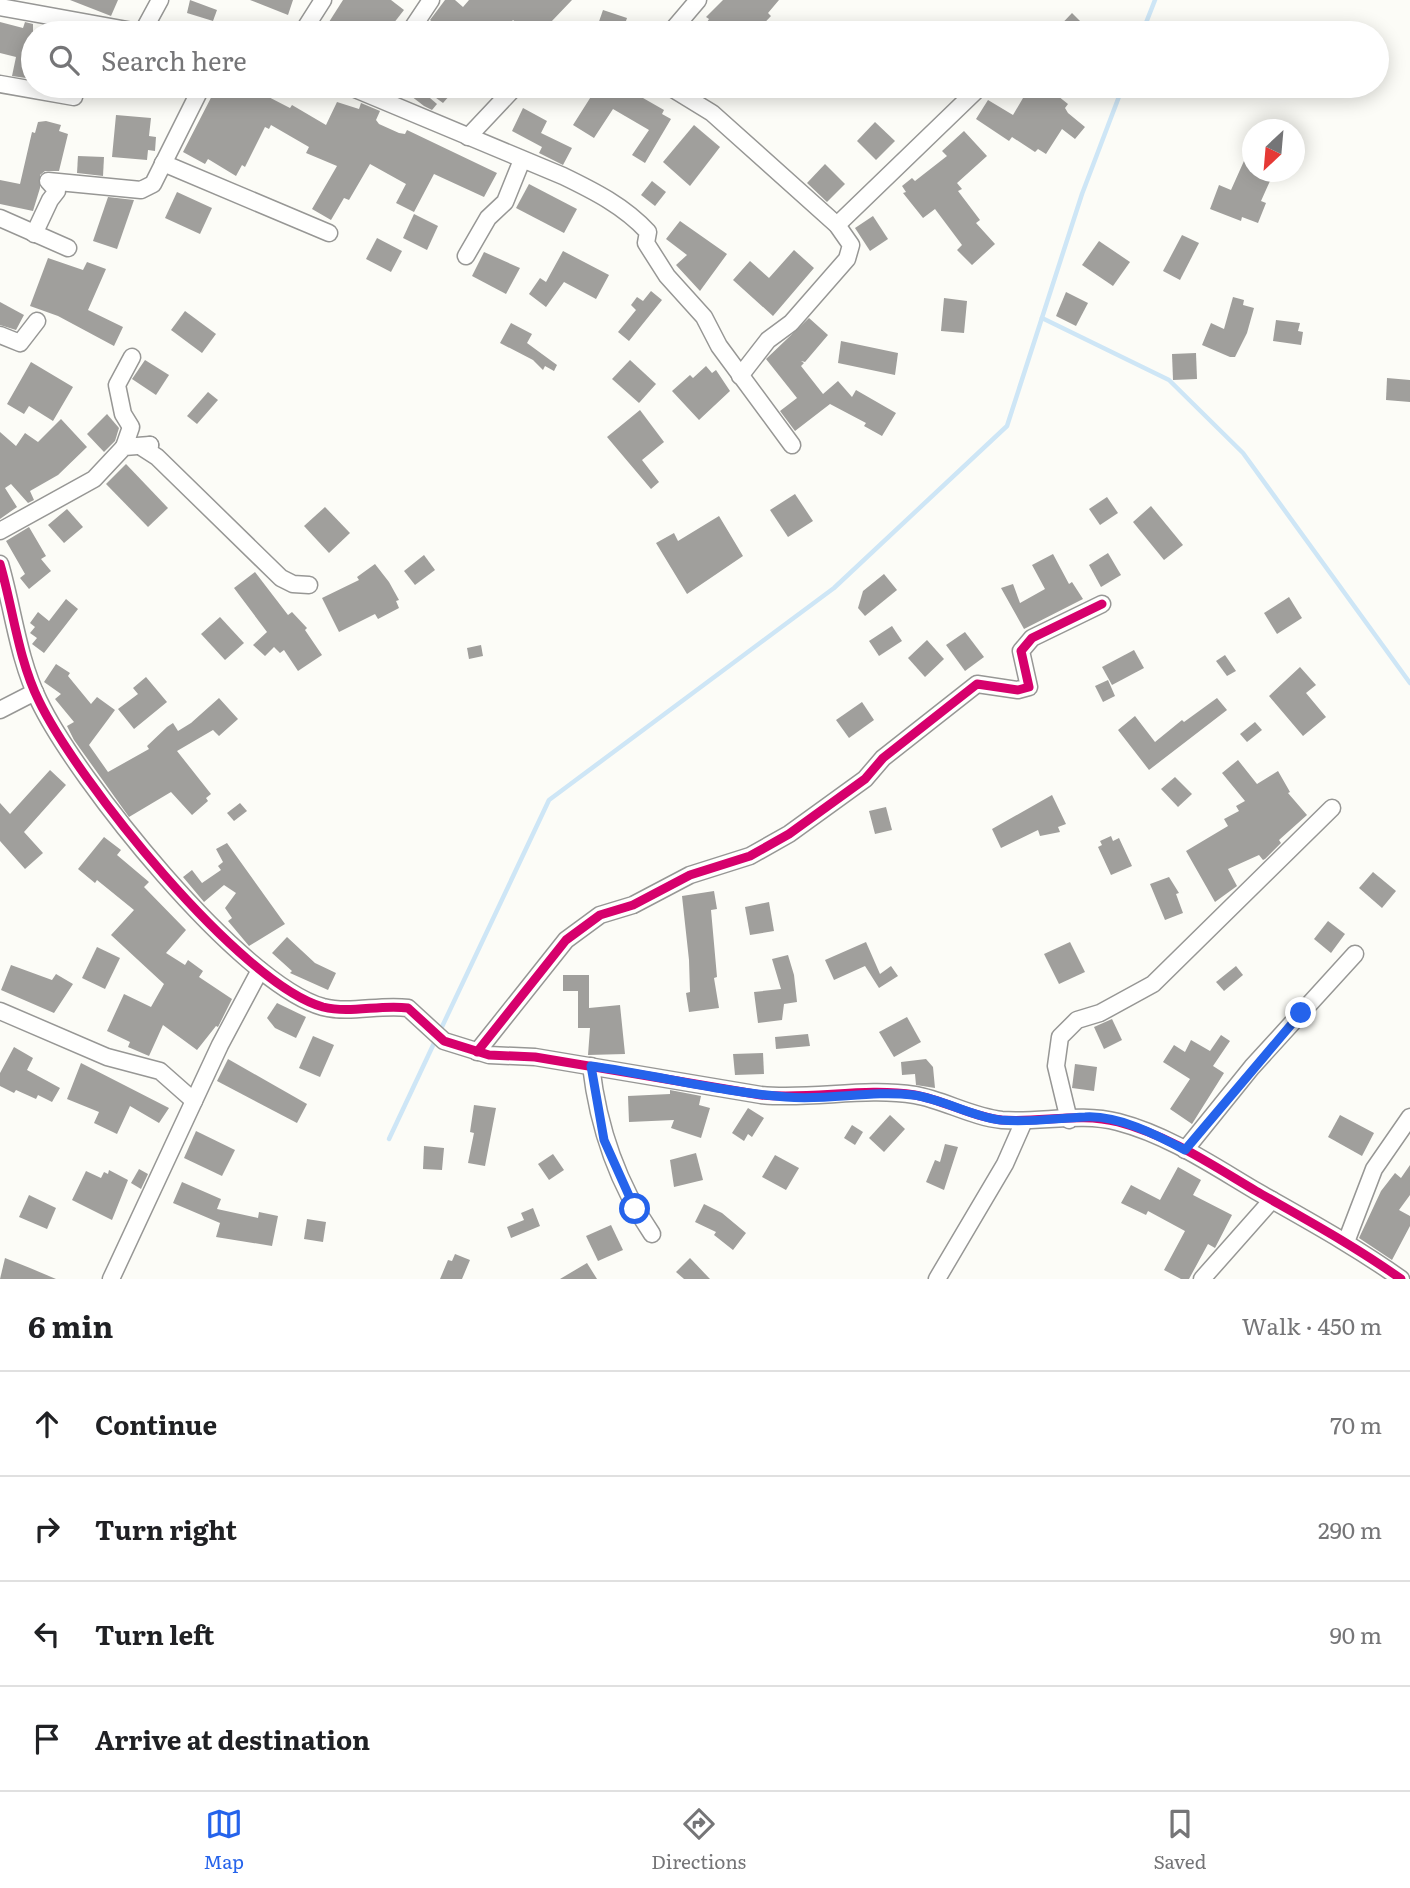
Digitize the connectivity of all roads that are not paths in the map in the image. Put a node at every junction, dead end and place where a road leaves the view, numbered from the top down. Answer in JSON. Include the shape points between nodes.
{"nodes":[{"id":1,"x":160,"y":0,"type":"edge"},
{"id":2,"x":323,"y":0,"type":"edge"},
{"id":3,"x":431,"y":0,"type":"edge"},
{"id":4,"x":698,"y":0,"type":"edge"},
{"id":5,"x":0,"y":8,"type":"edge"},
{"id":6,"x":74,"y":21,"type":"edge"},
{"id":7,"x":149,"y":21,"type":"edge"},
{"id":8,"x":310,"y":21,"type":"edge"},
{"id":9,"x":417,"y":21,"type":"edge"},
{"id":10,"x":680,"y":21,"type":"edge"},
{"id":11,"x":0,"y":84,"type":"edge"},
{"id":12,"x":21,"y":88,"type":"edge"},
{"id":13,"x":196,"y":98,"type":"edge"},
{"id":14,"x":387,"y":98,"type":"edge"},
{"id":15,"x":505,"y":98,"type":"edge"},
{"id":16,"x":688,"y":98,"type":"edge"},
{"id":17,"x":969,"y":98,"type":"edge"},
{"id":18,"x":468,"y":137,"type":"junction"},
{"id":19,"x":522,"y":160,"type":"junction"},
{"id":20,"x":163,"y":163,"type":"junction"},
{"id":21,"x":0,"y":218,"type":"edge"},
{"id":22,"x":837,"y":225,"type":"junction"},
{"id":23,"x":329,"y":233,"type":"dead end"},
{"id":24,"x":34,"y":234,"type":"junction"},
{"id":25,"x":68,"y":248,"type":"dead end"},
{"id":26,"x":466,"y":256,"type":"dead end"},
{"id":27,"x":37,"y":321,"type":"dead end"},
{"id":28,"x":0,"y":335,"type":"edge"},
{"id":29,"x":132,"y":357,"type":"dead end"},
{"id":30,"x":740,"y":376,"type":"junction"},
{"id":31,"x":792,"y":445,"type":"dead end"},
{"id":32,"x":124,"y":447,"type":"junction"},
{"id":33,"x":0,"y":531,"type":"edge"},
{"id":34,"x":0,"y":564,"type":"edge"},
{"id":35,"x":309,"y":585,"type":"dead end"},
{"id":36,"x":1102,"y":604,"type":"dead end"},
{"id":37,"x":35,"y":692,"type":"junction"},
{"id":38,"x":0,"y":710,"type":"edge"},
{"id":39,"x":1332,"y":808,"type":"dead end"},
{"id":40,"x":1355,"y":954,"type":"dead end"},
{"id":41,"x":260,"y":970,"type":"junction"},
{"id":42,"x":0,"y":1012,"type":"edge"},
{"id":43,"x":477,"y":1052,"type":"junction"},
{"id":44,"x":591,"y":1066,"type":"junction"},
{"id":45,"x":194,"y":1101,"type":"junction"},
{"id":46,"x":1410,"y":1117,"type":"edge"},
{"id":47,"x":1069,"y":1120,"type":"junction"},
{"id":48,"x":1024,"y":1121,"type":"junction"},
{"id":49,"x":1185,"y":1150,"type":"junction"},
{"id":50,"x":1272,"y":1200,"type":"junction"},
{"id":51,"x":652,"y":1234,"type":"dead end"},
{"id":52,"x":1346,"y":1242,"type":"junction"},
{"id":53,"x":111,"y":1279,"type":"edge"},
{"id":54,"x":937,"y":1279,"type":"edge"},
{"id":55,"x":1202,"y":1279,"type":"edge"},
{"id":56,"x":1401,"y":1279,"type":"edge"}],
"edges":[{"from":1,"to":7,"type":"street"},
{"from":2,"to":8,"type":"street"},
{"from":3,"to":9,"type":"street"},
{"from":4,"to":10,"type":"street"},
{"from":5,"to":6,"type":"street"},
{"from":11,"to":12,"type":"street"},
{"from":13,"to":20,"type":"street"},
{"from":14,"to":18,"type":"street"},
{"from":15,"to":18,"type":"street"},
{"from":16,"to":22,"type":"street","via":[[712,113]]},
{"from":17,"to":22,"type":"street"},
{"from":18,"to":19,"type":"street"},
{"from":19,"to":26,"type":"street","via":[[505,202],[488,218]]},
{"from":19,"to":30,"type":"street","via":[[595,192],[635,217],[648,232],[646,243],[667,276],[704,317]]},
{"from":20,"to":23,"type":"street"},
{"from":20,"to":24,"type":"street","via":[[153,184],[141,190],[48,181],[57,191]]},
{"from":21,"to":24,"type":"street"},
{"from":22,"to":30,"type":"street","via":[[851,245],[846,259]]},
{"from":24,"to":25,"type":"street"},
{"from":27,"to":28,"type":"street","via":[[20,342]]},
{"from":29,"to":32,"type":"street","via":[[117,385],[131,427]]},
{"from":30,"to":31,"type":"street"},
{"from":32,"to":33,"type":"street","via":[[94,479]]},
{"from":32,"to":35,"type":"street","via":[[150,445],[143,448],[281,578]]},
{"from":34,"to":37,"type":"street"},
{"from":36,"to":43,"type":"street","via":[[1032,638],[1021,651],[1029,687],[1018,690],[977,684],[883,758],[866,779],[789,834],[750,856],[690,874],[633,905],[600,915],[566,940]]},
{"from":37,"to":38,"type":"street"},
{"from":37,"to":41,"type":"street","via":[[53,728],[128,834]]},
{"from":39,"to":47,"type":"street","via":[[1153,984],[1100,1013],[1077,1020],[1060,1037],[1056,1066]]},
{"from":40,"to":49,"type":"street","via":[[1252,1067]]},
{"from":41,"to":43,"type":"street","via":[[299,997],[325,1007],[408,1008],[444,1041]]},
{"from":41,"to":45,"type":"street"},
{"from":42,"to":45,"type":"street","via":[[107,1056],[160,1071]]},
{"from":43,"to":44,"type":"street"},
{"from":44,"to":48,"type":"street","via":[[790,1098],[916,1095],[998,1119]]},
{"from":44,"to":51,"type":"street","via":[[604,1140],[635,1209]]},
{"from":45,"to":53,"type":"street"},
{"from":46,"to":52,"type":"street","via":[[1374,1169]]},
{"from":47,"to":48,"type":"street"},
{"from":47,"to":49,"type":"street","via":[[1087,1116],[1118,1122]]},
{"from":48,"to":54,"type":"street"},
{"from":49,"to":50,"type":"street"},
{"from":50,"to":52,"type":"street"},
{"from":50,"to":55,"type":"street"},
{"from":52,"to":56,"type":"street"}]}
